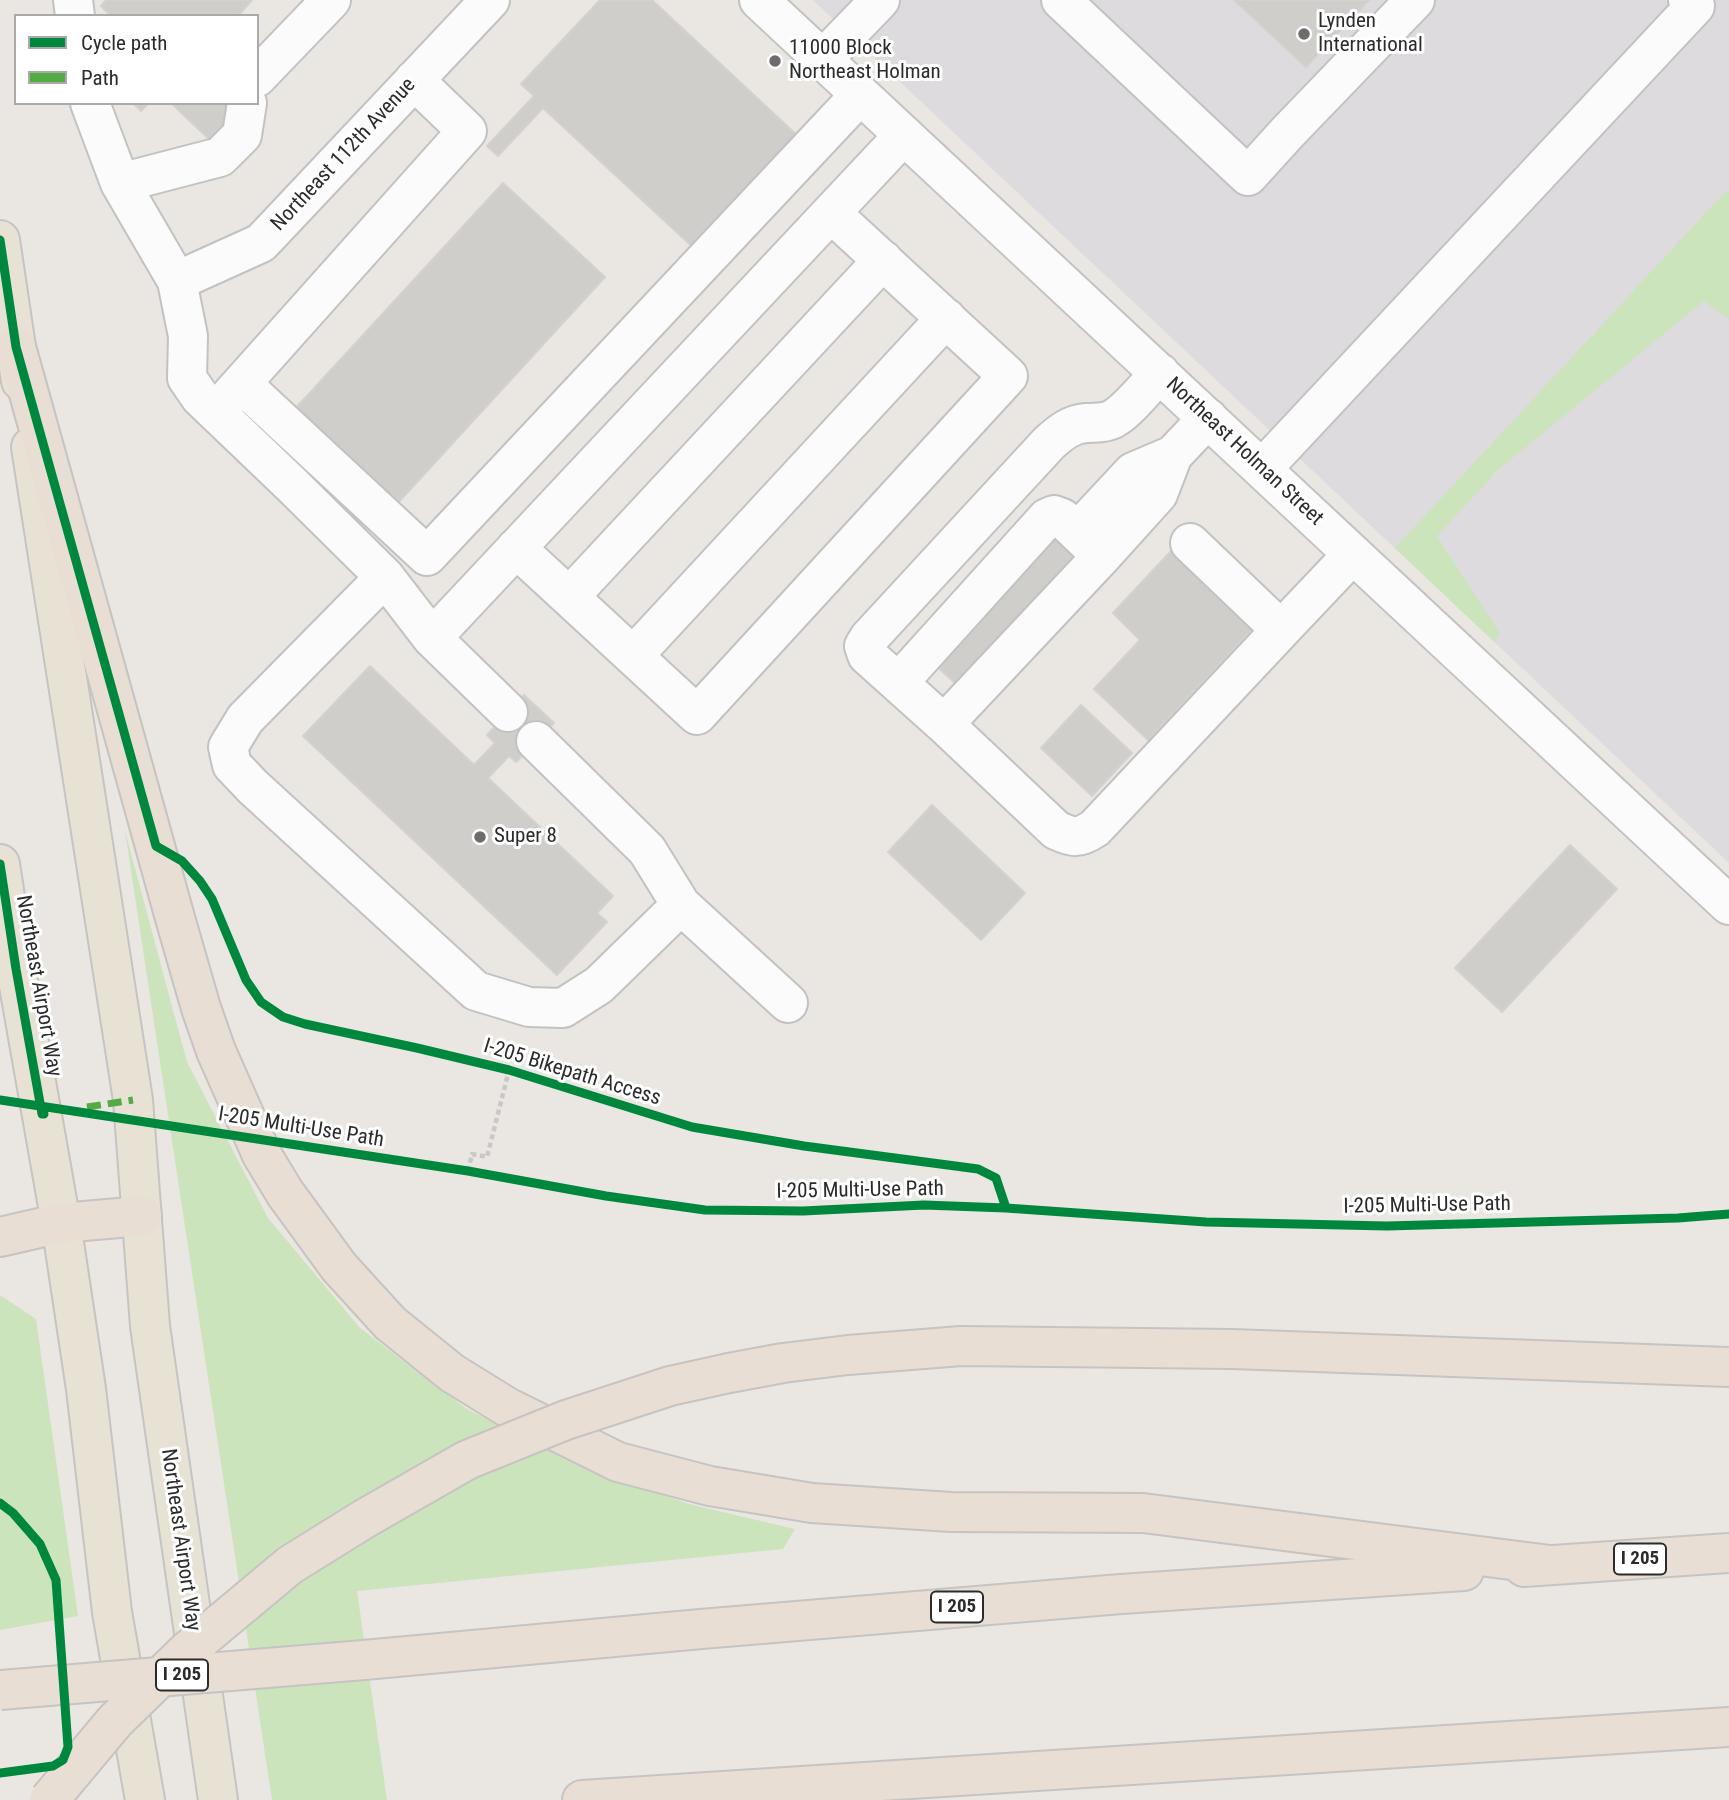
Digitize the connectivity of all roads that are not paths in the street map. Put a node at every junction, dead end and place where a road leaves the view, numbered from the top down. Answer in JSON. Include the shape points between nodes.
{"nodes":[{"id":1,"x":331,"y":0,"type":"edge"},
{"id":2,"x":490,"y":0,"type":"edge"},
{"id":3,"x":759,"y":0,"type":"edge"},
{"id":4,"x":880,"y":0,"type":"edge"},
{"id":5,"x":1061,"y":0,"type":"edge"},
{"id":6,"x":1415,"y":0,"type":"edge"},
{"id":7,"x":1688,"y":0,"type":"edge"},
{"id":8,"x":823,"y":59,"type":"junction"},
{"id":9,"x":259,"y":75,"type":"edge"},
{"id":10,"x":414,"y":80,"type":"junction"},
{"id":11,"x":860,"y":95,"type":"junction"},
{"id":12,"x":91,"y":105,"type":"edge"},
{"id":13,"x":247,"y":105,"type":"edge"},
{"id":14,"x":904,"y":135,"type":"junction"},
{"id":15,"x":120,"y":183,"type":"junction"},
{"id":16,"x":831,"y":212,"type":"junction"},
{"id":17,"x":0,"y":240,"type":"edge"},
{"id":18,"x":883,"y":260,"type":"junction"},
{"id":19,"x":177,"y":281,"type":"junction"},
{"id":20,"x":946,"y":318,"type":"junction"},
{"id":21,"x":16,"y":347,"type":"junction"},
{"id":22,"x":1160,"y":373,"type":"junction"},
{"id":23,"x":242,"y":384,"type":"junction"},
{"id":24,"x":215,"y":412,"type":"junction"},
{"id":25,"x":1208,"y":418,"type":"junction"},
{"id":26,"x":1262,"y":469,"type":"junction"},
{"id":27,"x":1190,"y":543,"type":"dead end"},
{"id":28,"x":1090,"y":544,"type":"junction"},
{"id":29,"x":516,"y":548,"type":"junction"},
{"id":30,"x":1353,"y":554,"type":"junction"},
{"id":31,"x":385,"y":577,"type":"junction"},
{"id":32,"x":569,"y":597,"type":"junction"},
{"id":33,"x":1282,"y":630,"type":"junction"},
{"id":34,"x":432,"y":638,"type":"junction"},
{"id":35,"x":633,"y":656,"type":"junction"},
{"id":36,"x":898,"y":683,"type":"junction"},
{"id":37,"x":508,"y":712,"type":"dead end"},
{"id":38,"x":944,"y":724,"type":"junction"},
{"id":39,"x":536,"y":741,"type":"dead end"},
{"id":40,"x":0,"y":864,"type":"edge"},
{"id":41,"x":681,"y":905,"type":"junction"},
{"id":42,"x":1729,"y":905,"type":"edge"},
{"id":43,"x":788,"y":1003,"type":"dead end"},
{"id":44,"x":142,"y":1216,"type":"junction"},
{"id":45,"x":61,"y":1223,"type":"junction"},
{"id":46,"x":0,"y":1237,"type":"edge"},
{"id":47,"x":1729,"y":1367,"type":"edge"},
{"id":48,"x":1729,"y":1553,"type":"edge"},
{"id":49,"x":1550,"y":1565,"type":"junction"},
{"id":50,"x":0,"y":1690,"type":"edge"},
{"id":51,"x":1729,"y":1727,"type":"edge"},
{"id":52,"x":49,"y":1800,"type":"edge"},
{"id":53,"x":145,"y":1800,"type":"edge"},
{"id":54,"x":218,"y":1800,"type":"edge"},
{"id":55,"x":582,"y":1800,"type":"edge"}],
"edges":[{"from":1,"to":9,"type":"street"},
{"from":2,"to":10,"type":"street","name":"Northeast 112th Avenue"},
{"from":3,"to":8,"type":"street","name":"Northeast Holman Street"},
{"from":4,"to":8,"type":"street"},
{"from":5,"to":6,"type":"street","via":[[1248,176]]},
{"from":7,"to":26,"type":"street","via":[[1695,6]]},
{"from":8,"to":11,"type":"street","name":"Northeast Holman Street"},
{"from":10,"to":19,"type":"street","name":"Northeast 112th Avenue","via":[[261,243]]},
{"from":10,"to":23,"type":"street","via":[[467,131]]},
{"from":11,"to":14,"type":"street","name":"Northeast Holman Street"},
{"from":11,"to":23,"type":"street","via":[[427,556]]},
{"from":12,"to":15,"type":"street"},
{"from":13,"to":15,"type":"street","via":[[242,135],[220,157]]},
{"from":14,"to":16,"type":"street"},
{"from":14,"to":22,"type":"street","name":"Northeast Holman Street"},
{"from":15,"to":19,"type":"street"},
{"from":16,"to":18,"type":"street"},
{"from":16,"to":29,"type":"street"},
{"from":17,"to":21,"type":"main road","name":"Northeast Airport Way"},
{"from":18,"to":20,"type":"street"},
{"from":18,"to":32,"type":"street"},
{"from":19,"to":24,"type":"street","via":[[188,336],[187,378]]},
{"from":20,"to":35,"type":"street"},
{"from":20,"to":35,"type":"street","via":[[1008,376],[697,715]]},
{"from":21,"to":44,"type":"main road","name":"Northeast Airport Way","via":[[133,1100]]},
{"from":21,"to":49,"type":"highway","via":[[186,957],[220,1062],[262,1155],[339,1268],[390,1322],[452,1373],[506,1407],[618,1462],[710,1486],[812,1503],[951,1512],[1143,1513]]},
{"from":22,"to":25,"type":"street","name":"Northeast Holman Street"},
{"from":22,"to":36,"type":"street","via":[[1114,418],[1072,425],[1059,433],[869,638],[864,646],[867,655]]},
{"from":23,"to":24,"type":"street"},
{"from":24,"to":31,"type":"street"},
{"from":25,"to":26,"type":"street","name":"Northeast Holman Street"},
{"from":25,"to":28,"type":"street","via":[[1173,454],[1158,494]]},
{"from":26,"to":30,"type":"street","name":"Northeast Holman Street"},
{"from":27,"to":33,"type":"street"},
{"from":28,"to":36,"type":"street","via":[[1062,518],[1047,518]]},
{"from":28,"to":38,"type":"street"},
{"from":29,"to":32,"type":"street"},
{"from":29,"to":34,"type":"street"},
{"from":30,"to":33,"type":"street"},
{"from":30,"to":42,"type":"street","name":"Northeast Holman Street"},
{"from":31,"to":34,"type":"street"},
{"from":31,"to":41,"type":"street","via":[[245,719],[228,747],[232,765],[475,991],[530,1007],[563,1008],[599,985]]},
{"from":32,"to":35,"type":"street"},
{"from":33,"to":38,"type":"street","via":[[1084,836],[1056,830]]},
{"from":34,"to":37,"type":"street"},
{"from":36,"to":38,"type":"street"},
{"from":39,"to":41,"type":"street","via":[[647,850]]},
{"from":40,"to":45,"type":"main road","name":"Northeast Airport Way"},
{"from":41,"to":43,"type":"street"},
{"from":44,"to":45,"type":"highway"},
{"from":44,"to":54,"type":"main road","name":"Northeast Airport Way","via":[[149,1326]]},
{"from":45,"to":46,"type":"highway"},
{"from":45,"to":53,"type":"main road","name":"Northeast Airport Way","via":[[86,1390],[111,1612]]},
{"from":47,"to":52,"type":"highway","bridge":true,"via":[[1232,1349],[961,1346],[783,1363],[670,1386],[566,1420],[467,1460],[290,1565],[187,1651],[115,1721]]},
{"from":48,"to":49,"type":"highway","number":"I 205"},
{"from":49,"to":50,"type":"highway","number":"I 205","bridge":true,"via":[[1121,1594]]},
{"from":51,"to":55,"type":"highway"}]}
